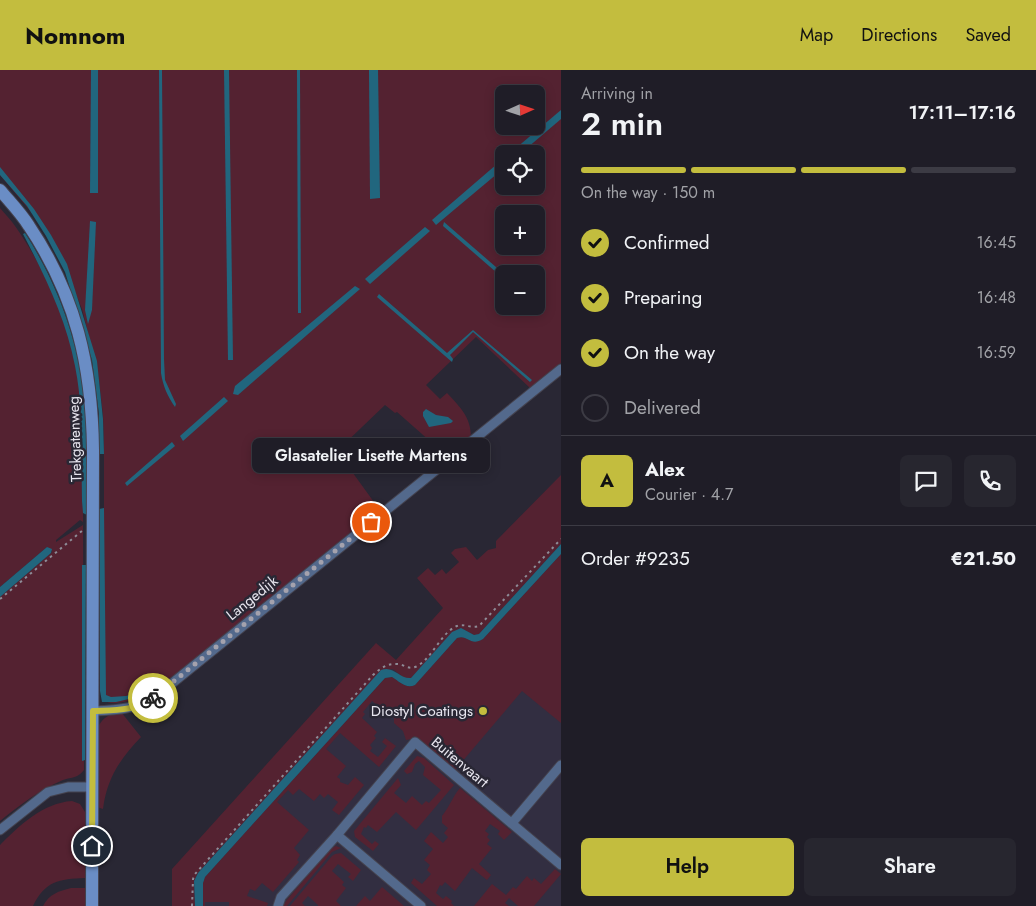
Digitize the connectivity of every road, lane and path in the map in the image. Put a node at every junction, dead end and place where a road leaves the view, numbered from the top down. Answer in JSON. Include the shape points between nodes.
{"nodes":[{"id":1,"x":0,"y":190,"type":"edge"},
{"id":2,"x":561,"y":369,"type":"edge"},
{"id":3,"x":93,"y":528,"type":"junction"},
{"id":4,"x":561,"y":539,"type":"edge"},
{"id":5,"x":0,"y":599,"type":"edge"},
{"id":6,"x":93,"y":711,"type":"junction"},
{"id":7,"x":561,"y":764,"type":"edge"},
{"id":8,"x":92,"y":786,"type":"junction"},
{"id":9,"x":512,"y":823,"type":"junction"},
{"id":10,"x":0,"y":830,"type":"edge"},
{"id":11,"x":337,"y":835,"type":"junction"},
{"id":12,"x":561,"y":865,"type":"edge"},
{"id":13,"x":92,"y":906,"type":"edge"},
{"id":14,"x":192,"y":906,"type":"edge"},
{"id":15,"x":278,"y":906,"type":"edge"},
{"id":16,"x":421,"y":906,"type":"edge"}],
"edges":[{"from":1,"to":3,"type":"street","name":"Trekgatenweg","via":[[28,224],[49,257],[83,347],[93,420]]},
{"from":2,"to":6,"type":"street","name":"Langedijk","via":[[160,693],[138,706]]},
{"from":3,"to":5,"type":"path","via":[[81,531]]},
{"from":3,"to":6,"type":"street","name":"Trekgatenweg"},
{"from":4,"to":14,"type":"path","via":[[480,626],[453,628],[418,666],[385,666],[373,675],[195,874]]},
{"from":6,"to":8,"type":"street"},
{"from":7,"to":9,"type":"street"},
{"from":8,"to":10,"type":"street","via":[[48,792]]},
{"from":8,"to":13,"type":"street"},
{"from":9,"to":11,"type":"street","name":"Buitenvaart","via":[[415,742]]},
{"from":9,"to":12,"type":"street","name":"Buitenvaart"},
{"from":11,"to":15,"type":"street","name":"Buitenvaart","via":[[281,897]]},
{"from":11,"to":16,"type":"street"}]}
